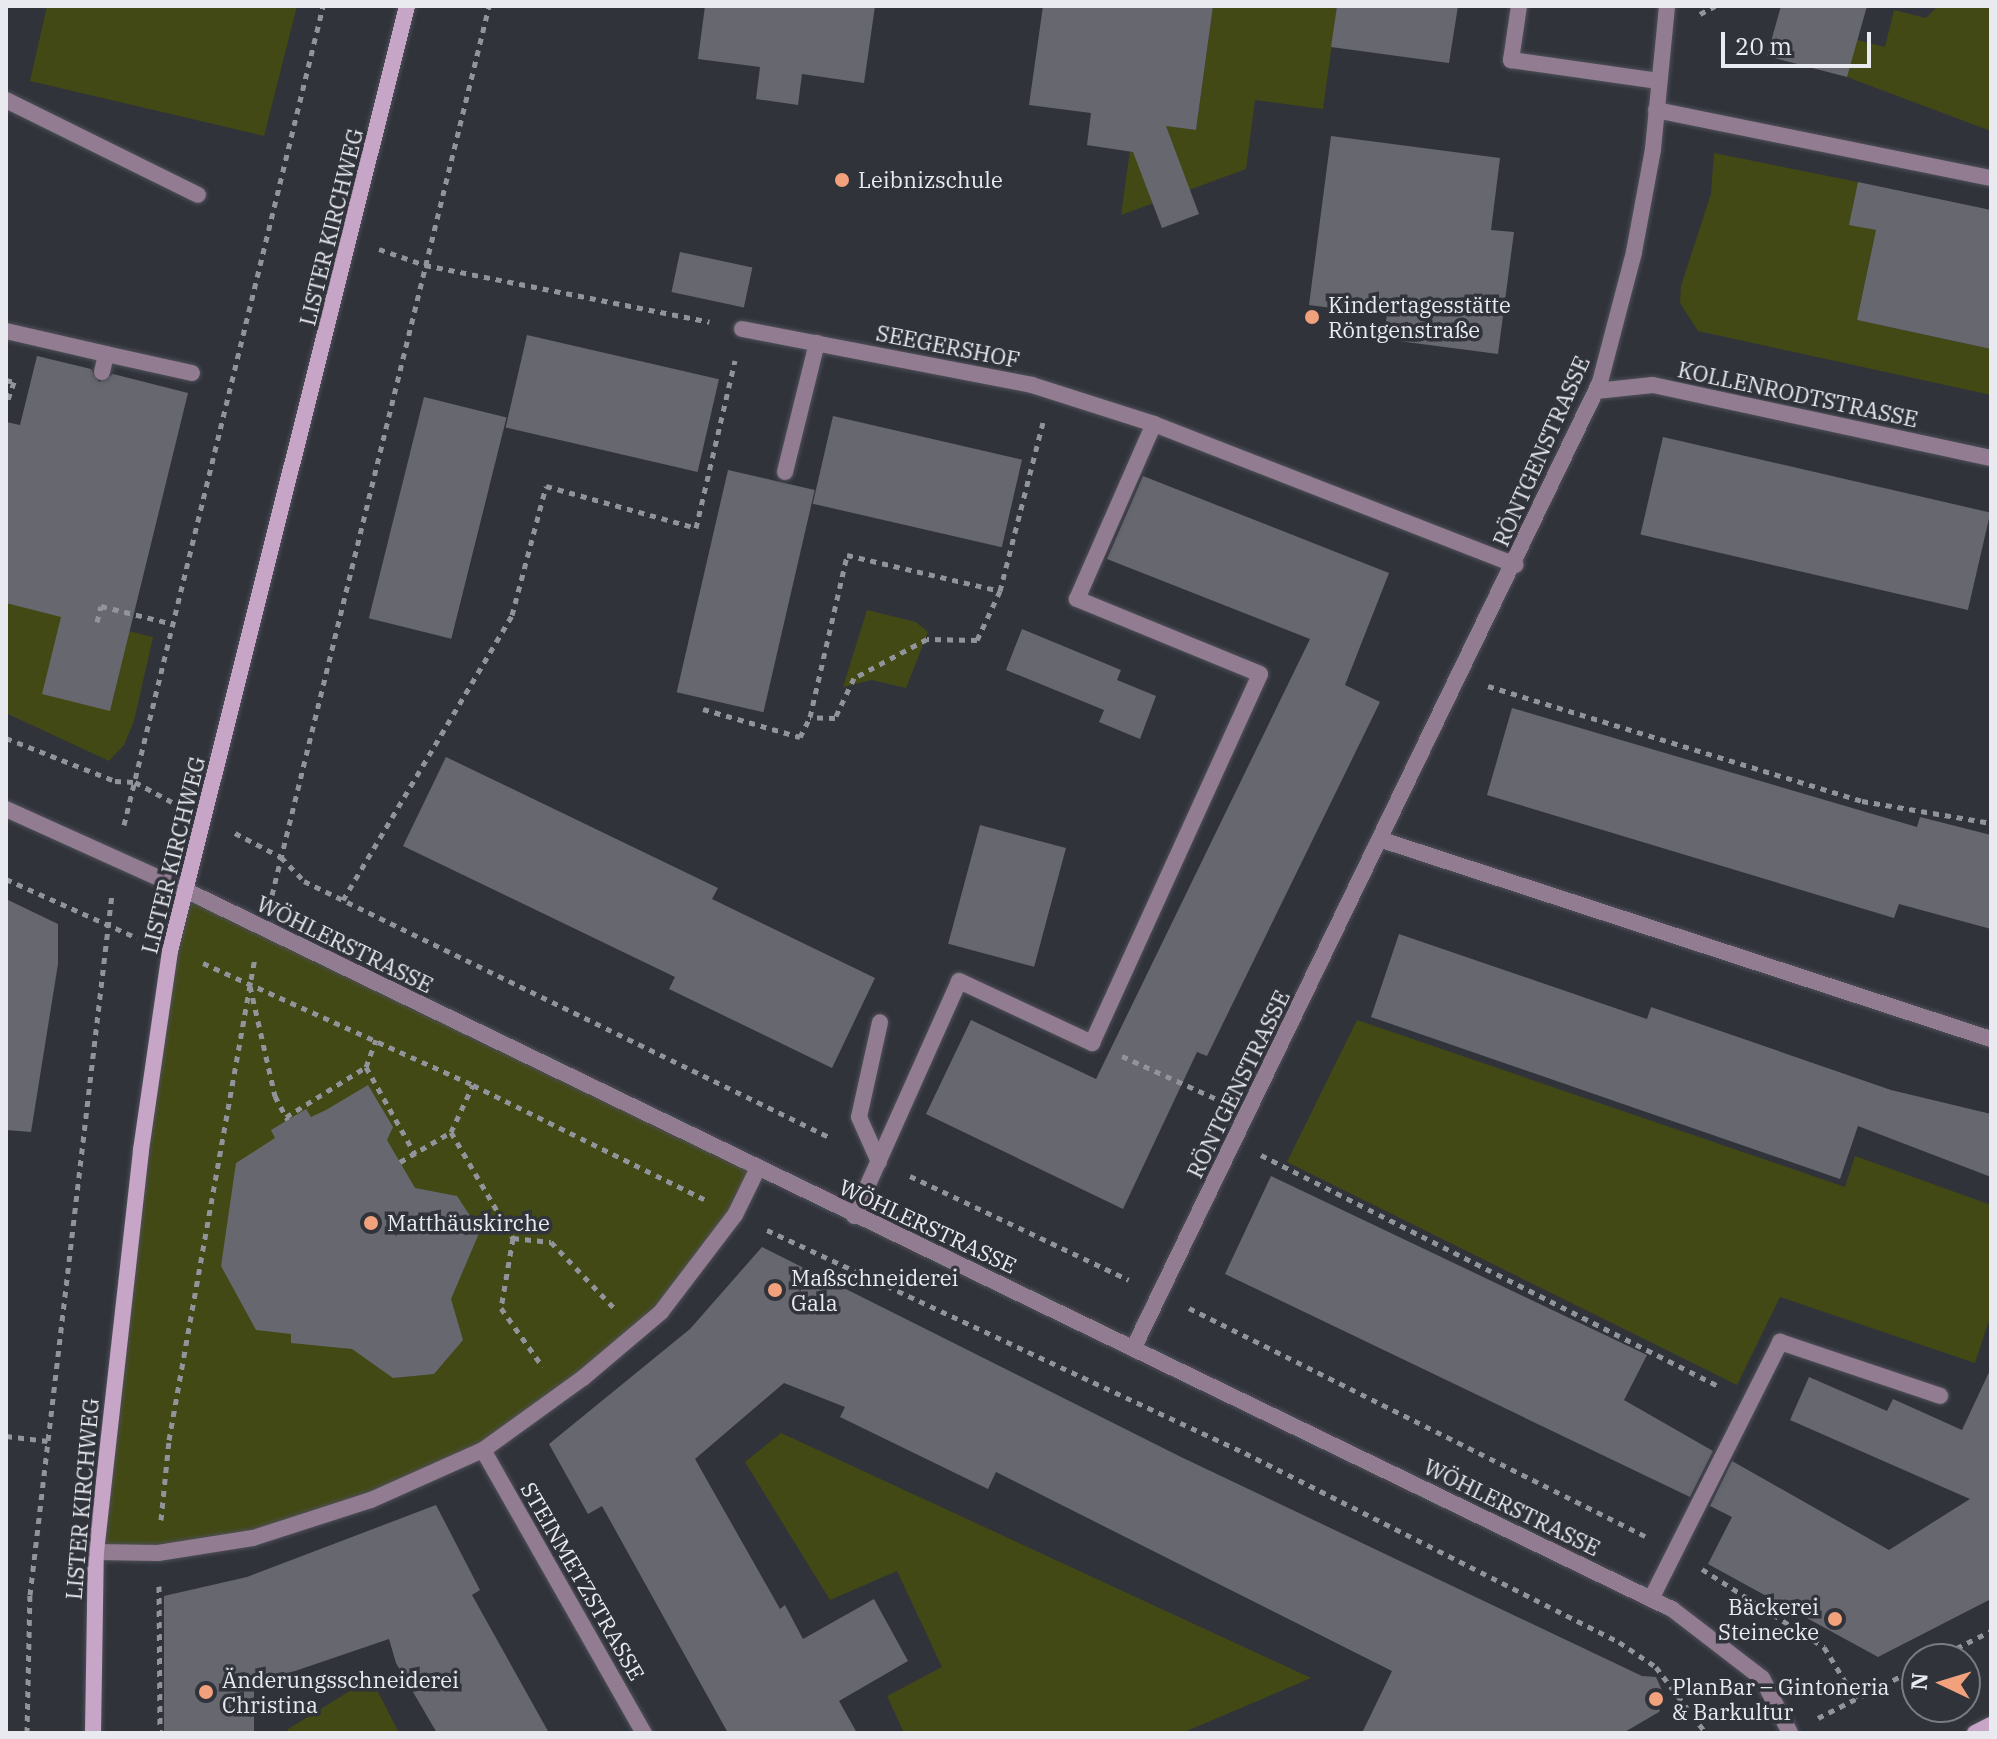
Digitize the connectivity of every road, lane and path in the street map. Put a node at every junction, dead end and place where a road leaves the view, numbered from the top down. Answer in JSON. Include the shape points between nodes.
{"nodes":[{"id":1,"x":323,"y":6,"type":"edge"},
{"id":2,"x":407,"y":6,"type":"edge"},
{"id":3,"x":489,"y":6,"type":"edge"},
{"id":4,"x":1519,"y":6,"type":"edge"},
{"id":5,"x":1667,"y":6,"type":"edge"},
{"id":6,"x":1659,"y":81,"type":"junction"},
{"id":7,"x":6,"y":100,"type":"edge"},
{"id":8,"x":1656,"y":110,"type":"junction"},
{"id":9,"x":1991,"y":178,"type":"edge"},
{"id":10,"x":198,"y":195,"type":"dead end"},
{"id":11,"x":352,"y":239,"type":"junction"},
{"id":12,"x":425,"y":265,"type":"junction"},
{"id":13,"x":742,"y":329,"type":"junction"},
{"id":14,"x":6,"y":331,"type":"edge"},
{"id":15,"x":817,"y":343,"type":"junction"},
{"id":16,"x":106,"y":354,"type":"junction"},
{"id":17,"x":102,"y":372,"type":"dead end"},
{"id":18,"x":192,"y":373,"type":"dead end"},
{"id":19,"x":6,"y":380,"type":"edge"},
{"id":20,"x":1051,"y":390,"type":"junction"},
{"id":21,"x":1596,"y":391,"type":"junction"},
{"id":22,"x":6,"y":405,"type":"edge"},
{"id":23,"x":1154,"y":424,"type":"junction"},
{"id":24,"x":1991,"y":458,"type":"edge"},
{"id":25,"x":785,"y":472,"type":"dead end"},
{"id":26,"x":1515,"y":565,"type":"junction"},
{"id":27,"x":1000,"y":591,"type":"junction"},
{"id":28,"x":97,"y":622,"type":"dead end"},
{"id":29,"x":173,"y":624,"type":"junction"},
{"id":30,"x":1461,"y":677,"type":"junction"},
{"id":31,"x":703,"y":709,"type":"dead end"},
{"id":32,"x":810,"y":717,"type":"junction"},
{"id":33,"x":6,"y":738,"type":"edge"},
{"id":34,"x":135,"y":782,"type":"junction"},
{"id":35,"x":6,"y":809,"type":"edge"},
{"id":36,"x":1991,"y":823,"type":"edge"},
{"id":37,"x":1382,"y":840,"type":"junction"},
{"id":38,"x":116,"y":858,"type":"junction"},
{"id":39,"x":6,"y":879,"type":"edge"},
{"id":40,"x":183,"y":889,"type":"junction"},
{"id":41,"x":343,"y":900,"type":"junction"},
{"id":42,"x":248,"y":981,"type":"junction"},
{"id":43,"x":880,"y":1022,"type":"dead end"},
{"id":44,"x":1991,"y":1039,"type":"edge"},
{"id":45,"x":376,"y":1040,"type":"junction"},
{"id":46,"x":1092,"y":1043,"type":"junction"},
{"id":47,"x":366,"y":1067,"type":"junction"},
{"id":48,"x":473,"y":1085,"type":"junction"},
{"id":49,"x":1248,"y":1113,"type":"junction"},
{"id":50,"x":451,"y":1132,"type":"junction"},
{"id":51,"x":1234,"y":1141,"type":"junction"},
{"id":52,"x":415,"y":1154,"type":"junction"},
{"id":53,"x":400,"y":1162,"type":"dead end"},
{"id":54,"x":879,"y":1162,"type":"junction"},
{"id":55,"x":757,"y":1170,"type":"junction"},
{"id":56,"x":735,"y":1215,"type":"junction"},
{"id":57,"x":854,"y":1216,"type":"junction"},
{"id":58,"x":513,"y":1238,"type":"junction"},
{"id":59,"x":1160,"y":1294,"type":"junction"},
{"id":60,"x":636,"y":1333,"type":"junction"},
{"id":61,"x":1134,"y":1347,"type":"junction"},
{"id":62,"x":562,"y":1394,"type":"junction"},
{"id":63,"x":1940,"y":1396,"type":"dead end"},
{"id":64,"x":1750,"y":1402,"type":"junction"},
{"id":65,"x":6,"y":1436,"type":"edge"},
{"id":66,"x":48,"y":1441,"type":"junction"},
{"id":67,"x":483,"y":1450,"type":"junction"},
{"id":68,"x":96,"y":1552,"type":"junction"},
{"id":69,"x":1676,"y":1552,"type":"junction"},
{"id":70,"x":158,"y":1553,"type":"junction"},
{"id":71,"x":1651,"y":1599,"type":"junction"},
{"id":72,"x":1991,"y":1631,"type":"edge"},
{"id":73,"x":1967,"y":1643,"type":"edge"},
{"id":74,"x":1901,"y":1676,"type":"edge"},
{"id":75,"x":1856,"y":1699,"type":"junction"},
{"id":76,"x":1991,"y":1725,"type":"edge"},
{"id":77,"x":1789,"y":1732,"type":"edge"},
{"id":78,"x":27,"y":1733,"type":"edge"},
{"id":79,"x":93,"y":1733,"type":"edge"},
{"id":80,"x":160,"y":1733,"type":"edge"},
{"id":81,"x":644,"y":1733,"type":"edge"},
{"id":82,"x":1706,"y":1733,"type":"edge"},
{"id":83,"x":1975,"y":1733,"type":"edge"}],
"edges":[{"from":1,"to":29,"type":"path"},
{"from":2,"to":11,"type":"street","name":"LISTER KIRCHWEG"},
{"from":3,"to":12,"type":"path"},
{"from":4,"to":6,"type":"street","via":[[1511,60]]},
{"from":5,"to":6,"type":"street","name":"RÖNTGENSTRASSE"},
{"from":6,"to":8,"type":"street","name":"RÖNTGENSTRASSE"},
{"from":7,"to":10,"type":"street"},
{"from":8,"to":9,"type":"street"},
{"from":8,"to":21,"type":"street","name":"RÖNTGENSTRASSE","via":[[1634,252]]},
{"from":11,"to":12,"type":"path"},
{"from":11,"to":40,"type":"street","name":"LISTER KIRCHWEG"},
{"from":12,"to":13,"type":"path"},
{"from":12,"to":41,"type":"path","via":[[281,857],[304,881]]},
{"from":13,"to":15,"type":"street","name":"SEEGERSHOF"},
{"from":13,"to":41,"type":"path","via":[[696,528],[546,486],[512,615]]},
{"from":14,"to":16,"type":"street"},
{"from":15,"to":20,"type":"street","name":"SEEGERSHOF"},
{"from":15,"to":25,"type":"street"},
{"from":16,"to":17,"type":"street"},
{"from":16,"to":18,"type":"street"},
{"from":19,"to":22,"type":"path","via":[[14,382]]},
{"from":20,"to":23,"type":"street","name":"SEEGERSHOF"},
{"from":20,"to":27,"type":"path"},
{"from":21,"to":24,"type":"street","name":"KOLLENRODTSTRASSE","via":[[1653,385]]},
{"from":21,"to":26,"type":"street","name":"RÖNTGENSTRASSE"},
{"from":23,"to":26,"type":"street","name":"SEEGERSHOF"},
{"from":23,"to":46,"type":"street","via":[[1077,599],[1260,674]]},
{"from":26,"to":30,"type":"street","name":"RÖNTGENSTRASSE"},
{"from":27,"to":32,"type":"path","via":[[977,640],[927,639],[854,678],[835,718]]},
{"from":27,"to":32,"type":"path","via":[[847,555]]},
{"from":28,"to":29,"type":"path","via":[[101,606]]},
{"from":29,"to":34,"type":"path"},
{"from":30,"to":36,"type":"path","via":[[1862,801]]},
{"from":30,"to":37,"type":"street","name":"RÖNTGENSTRASSE"},
{"from":31,"to":32,"type":"path","via":[[800,737]]},
{"from":33,"to":34,"type":"path","via":[[115,781]]},
{"from":34,"to":38,"type":"path"},
{"from":35,"to":38,"type":"street","name":"WÖHLERSTRASSE"},
{"from":37,"to":44,"type":"street"},
{"from":37,"to":49,"type":"street","name":"RÖNTGENSTRASSE"},
{"from":38,"to":40,"type":"street","name":"WÖHLERSTRASSE"},
{"from":39,"to":66,"type":"path","via":[[109,926]]},
{"from":40,"to":55,"type":"street","name":"WÖHLERSTRASSE"},
{"from":40,"to":68,"type":"street","name":"LISTER KIRCHWEG","via":[[141,1150]]},
{"from":41,"to":54,"type":"path"},
{"from":42,"to":45,"type":"path"},
{"from":42,"to":47,"type":"path","via":[[275,1096],[287,1118]]},
{"from":42,"to":70,"type":"path","via":[[169,1440]]},
{"from":43,"to":54,"type":"street","via":[[859,1117]]},
{"from":45,"to":47,"type":"path"},
{"from":45,"to":48,"type":"path"},
{"from":46,"to":49,"type":"path"},
{"from":46,"to":54,"type":"street","via":[[959,981]]},
{"from":47,"to":52,"type":"path"},
{"from":48,"to":50,"type":"path"},
{"from":48,"to":56,"type":"path"},
{"from":49,"to":51,"type":"street","name":"RÖNTGENSTRASSE"},
{"from":50,"to":52,"type":"path"},
{"from":50,"to":58,"type":"path"},
{"from":51,"to":59,"type":"street","name":"RÖNTGENSTRASSE"},
{"from":51,"to":64,"type":"path"},
{"from":52,"to":53,"type":"path"},
{"from":54,"to":57,"type":"street"},
{"from":54,"to":59,"type":"path"},
{"from":55,"to":56,"type":"street"},
{"from":55,"to":57,"type":"street","name":"WÖHLERSTRASSE"},
{"from":56,"to":60,"type":"street","via":[[661,1312]]},
{"from":56,"to":82,"type":"path","via":[[1245,1453],[1619,1642],[1656,1667]]},
{"from":57,"to":61,"type":"street","name":"WÖHLERSTRASSE"},
{"from":58,"to":60,"type":"path","via":[[551,1242]]},
{"from":58,"to":62,"type":"path","via":[[501,1308]]},
{"from":59,"to":61,"type":"street","name":"RÖNTGENSTRASSE"},
{"from":59,"to":69,"type":"path"},
{"from":60,"to":62,"type":"street"},
{"from":61,"to":71,"type":"street","name":"WÖHLERSTRASSE"},
{"from":62,"to":67,"type":"street"},
{"from":63,"to":64,"type":"street","via":[[1780,1342]]},
{"from":64,"to":69,"type":"street"},
{"from":65,"to":66,"type":"path"},
{"from":66,"to":78,"type":"path","via":[[30,1595]]},
{"from":67,"to":70,"type":"street","via":[[371,1500],[253,1538]]},
{"from":67,"to":81,"type":"street","name":"STEINMETZSTRASSE"},
{"from":68,"to":70,"type":"street"},
{"from":68,"to":79,"type":"street","name":"LISTER KIRCHWEG"},
{"from":69,"to":71,"type":"street"},
{"from":69,"to":75,"type":"path","via":[[1824,1647]]},
{"from":70,"to":80,"type":"path"},
{"from":71,"to":77,"type":"street","name":"WÖHLERSTRASSE","via":[[1762,1678]]},
{"from":72,"to":73,"type":"path"},
{"from":74,"to":75,"type":"path"},
{"from":75,"to":77,"type":"path"},
{"from":76,"to":83,"type":"street"}]}
